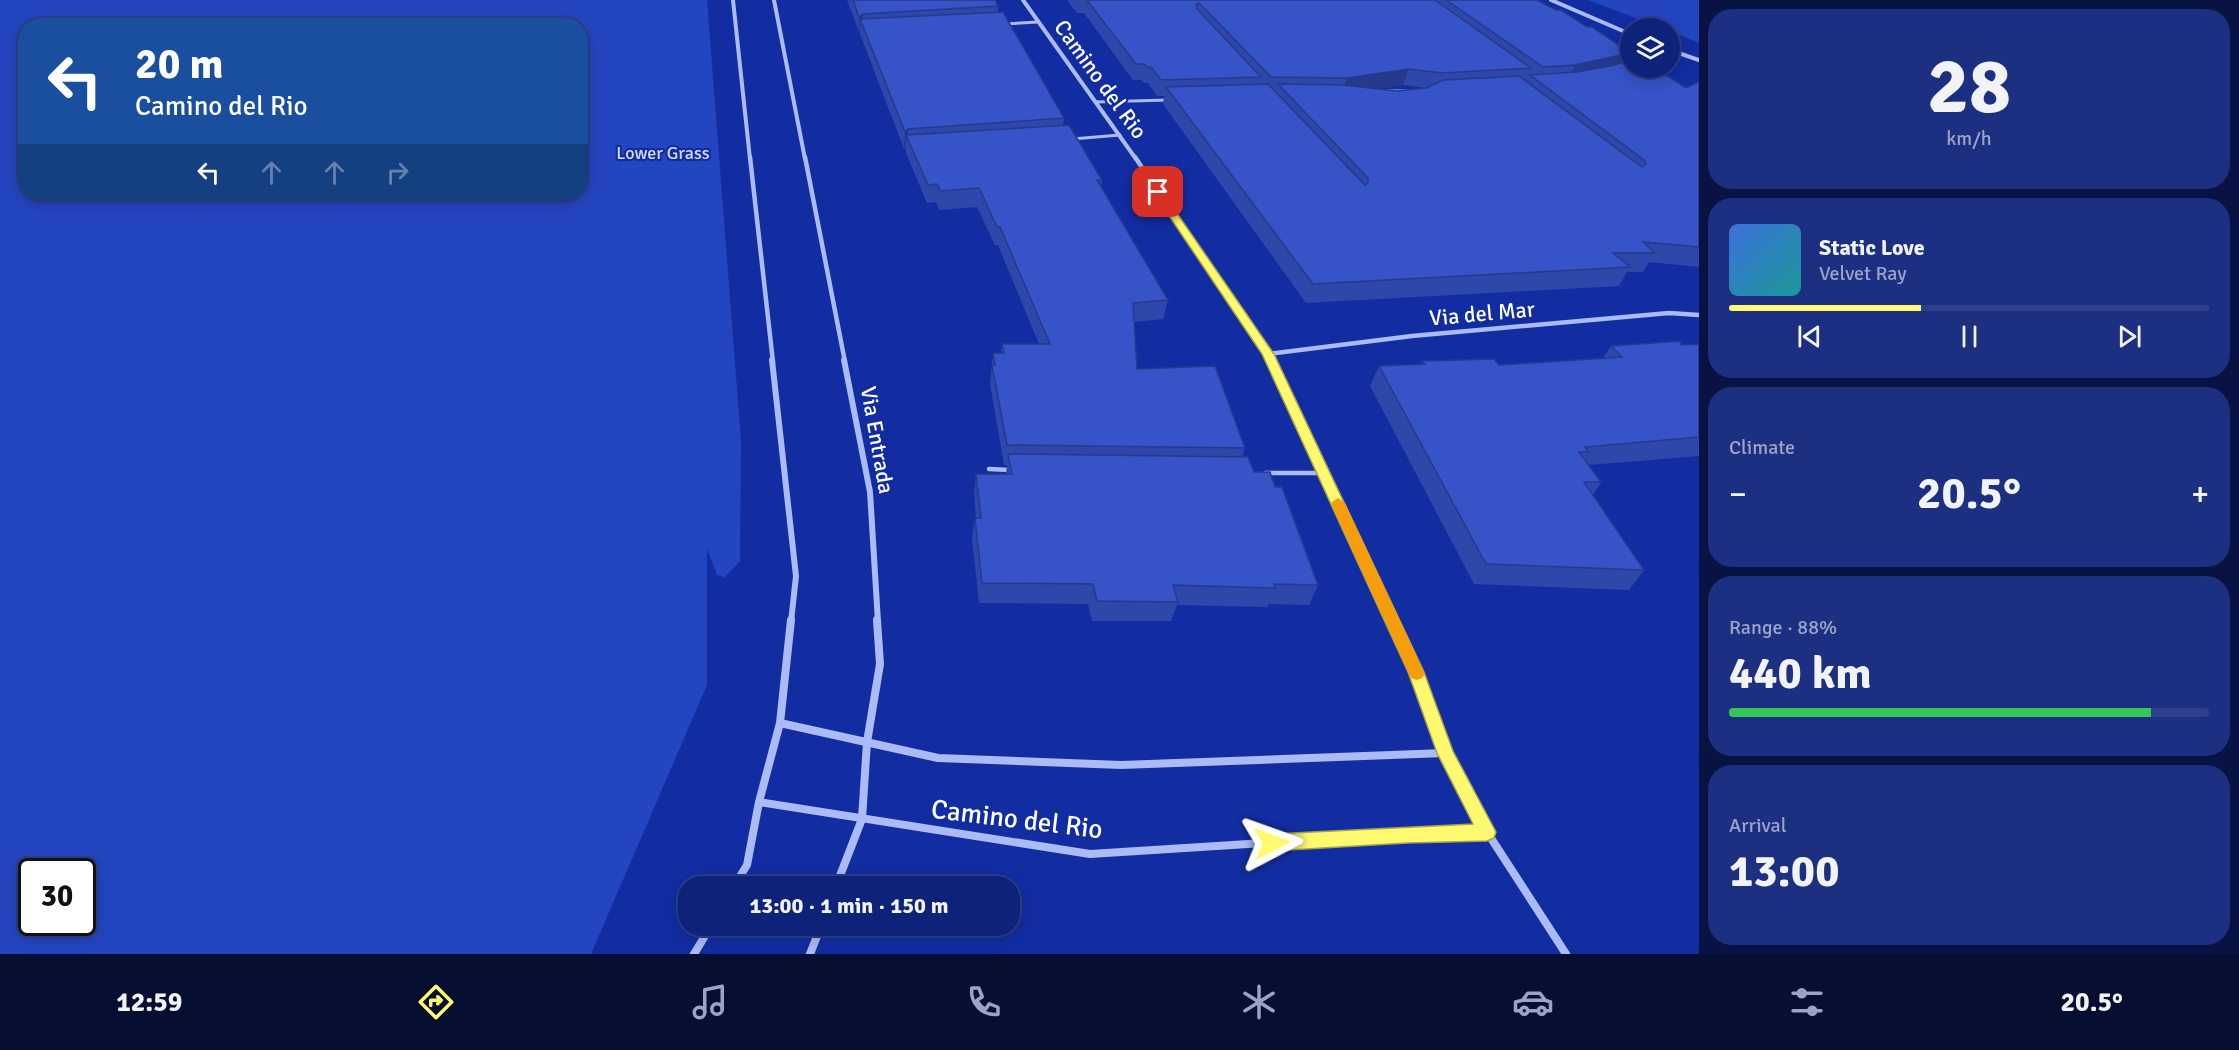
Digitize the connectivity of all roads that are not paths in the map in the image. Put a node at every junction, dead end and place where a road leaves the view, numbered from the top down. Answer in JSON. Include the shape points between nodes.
{"nodes":[{"id":1,"x":733,"y":0,"type":"edge"},
{"id":2,"x":774,"y":0,"type":"edge"},
{"id":3,"x":1023,"y":0,"type":"edge"},
{"id":4,"x":1551,"y":0,"type":"edge"},
{"id":5,"x":1038,"y":22,"type":"junction"},
{"id":6,"x":1003,"y":24,"type":"edge"},
{"id":7,"x":1620,"y":30,"type":"edge"},
{"id":8,"x":1681,"y":54,"type":"edge"},
{"id":9,"x":1699,"y":60,"type":"edge"},
{"id":10,"x":1386,"y":91,"type":"edge"},
{"id":11,"x":1414,"y":91,"type":"edge"},
{"id":12,"x":1175,"y":100,"type":"edge"},
{"id":13,"x":1096,"y":102,"type":"junction"},
{"id":14,"x":1120,"y":135,"type":"junction"},
{"id":15,"x":1061,"y":139,"type":"edge"},
{"id":16,"x":1699,"y":315,"type":"edge"},
{"id":17,"x":1268,"y":354,"type":"junction"},
{"id":18,"x":989,"y":469,"type":"dead end"},
{"id":19,"x":1013,"y":470,"type":"edge"},
{"id":20,"x":1252,"y":472,"type":"edge"},
{"id":21,"x":1324,"y":473,"type":"junction"},
{"id":22,"x":780,"y":723,"type":"junction"},
{"id":23,"x":867,"y":742,"type":"junction"},
{"id":24,"x":1445,"y":753,"type":"junction"},
{"id":25,"x":759,"y":802,"type":"junction"},
{"id":26,"x":862,"y":819,"type":"junction"},
{"id":27,"x":1487,"y":832,"type":"junction"},
{"id":28,"x":740,"y":876,"type":"edge"},
{"id":29,"x":840,"y":876,"type":"edge"},
{"id":30,"x":705,"y":936,"type":"edge"},
{"id":31,"x":817,"y":936,"type":"edge"},
{"id":32,"x":694,"y":954,"type":"edge"},
{"id":33,"x":810,"y":954,"type":"edge"},
{"id":34,"x":1566,"y":954,"type":"edge"}],
"edges":[{"from":1,"to":22,"type":"street","via":[[796,576]]},
{"from":2,"to":23,"type":"street","name":"Via Entrada","via":[[870,492],[880,664]]},
{"from":3,"to":5,"type":"street","name":"Camino del Rio"},
{"from":4,"to":7,"type":"street"},
{"from":5,"to":6,"type":"lane"},
{"from":5,"to":13,"type":"street","name":"Camino del Rio"},
{"from":8,"to":9,"type":"street"},
{"from":10,"to":11,"type":"lane"},
{"from":12,"to":13,"type":"lane"},
{"from":13,"to":14,"type":"street","name":"Camino del Rio"},
{"from":14,"to":15,"type":"lane"},
{"from":14,"to":17,"type":"street","name":"Camino del Rio"},
{"from":16,"to":17,"type":"street","name":"Via del Mar","via":[[1669,313],[1424,335]]},
{"from":17,"to":21,"type":"street","name":"Camino del Rio"},
{"from":18,"to":19,"type":"lane"},
{"from":20,"to":21,"type":"lane"},
{"from":21,"to":24,"type":"street","name":"Camino del Rio","via":[[1416,672]]},
{"from":22,"to":23,"type":"street"},
{"from":22,"to":25,"type":"street"},
{"from":23,"to":24,"type":"street","via":[[938,758],[1121,765]]},
{"from":23,"to":26,"type":"street","name":"Via Entrada"},
{"from":24,"to":27,"type":"street","name":"Camino del Rio"},
{"from":25,"to":26,"type":"street","name":"Camino del Rio"},
{"from":25,"to":28,"type":"street","via":[[747,865]]},
{"from":26,"to":27,"type":"street","name":"Camino del Rio","via":[[1090,854]]},
{"from":26,"to":29,"type":"street","name":"Via Entrada"},
{"from":27,"to":34,"type":"street","name":"Camino del Rio"},
{"from":30,"to":32,"type":"street"},
{"from":31,"to":33,"type":"street"}]}
